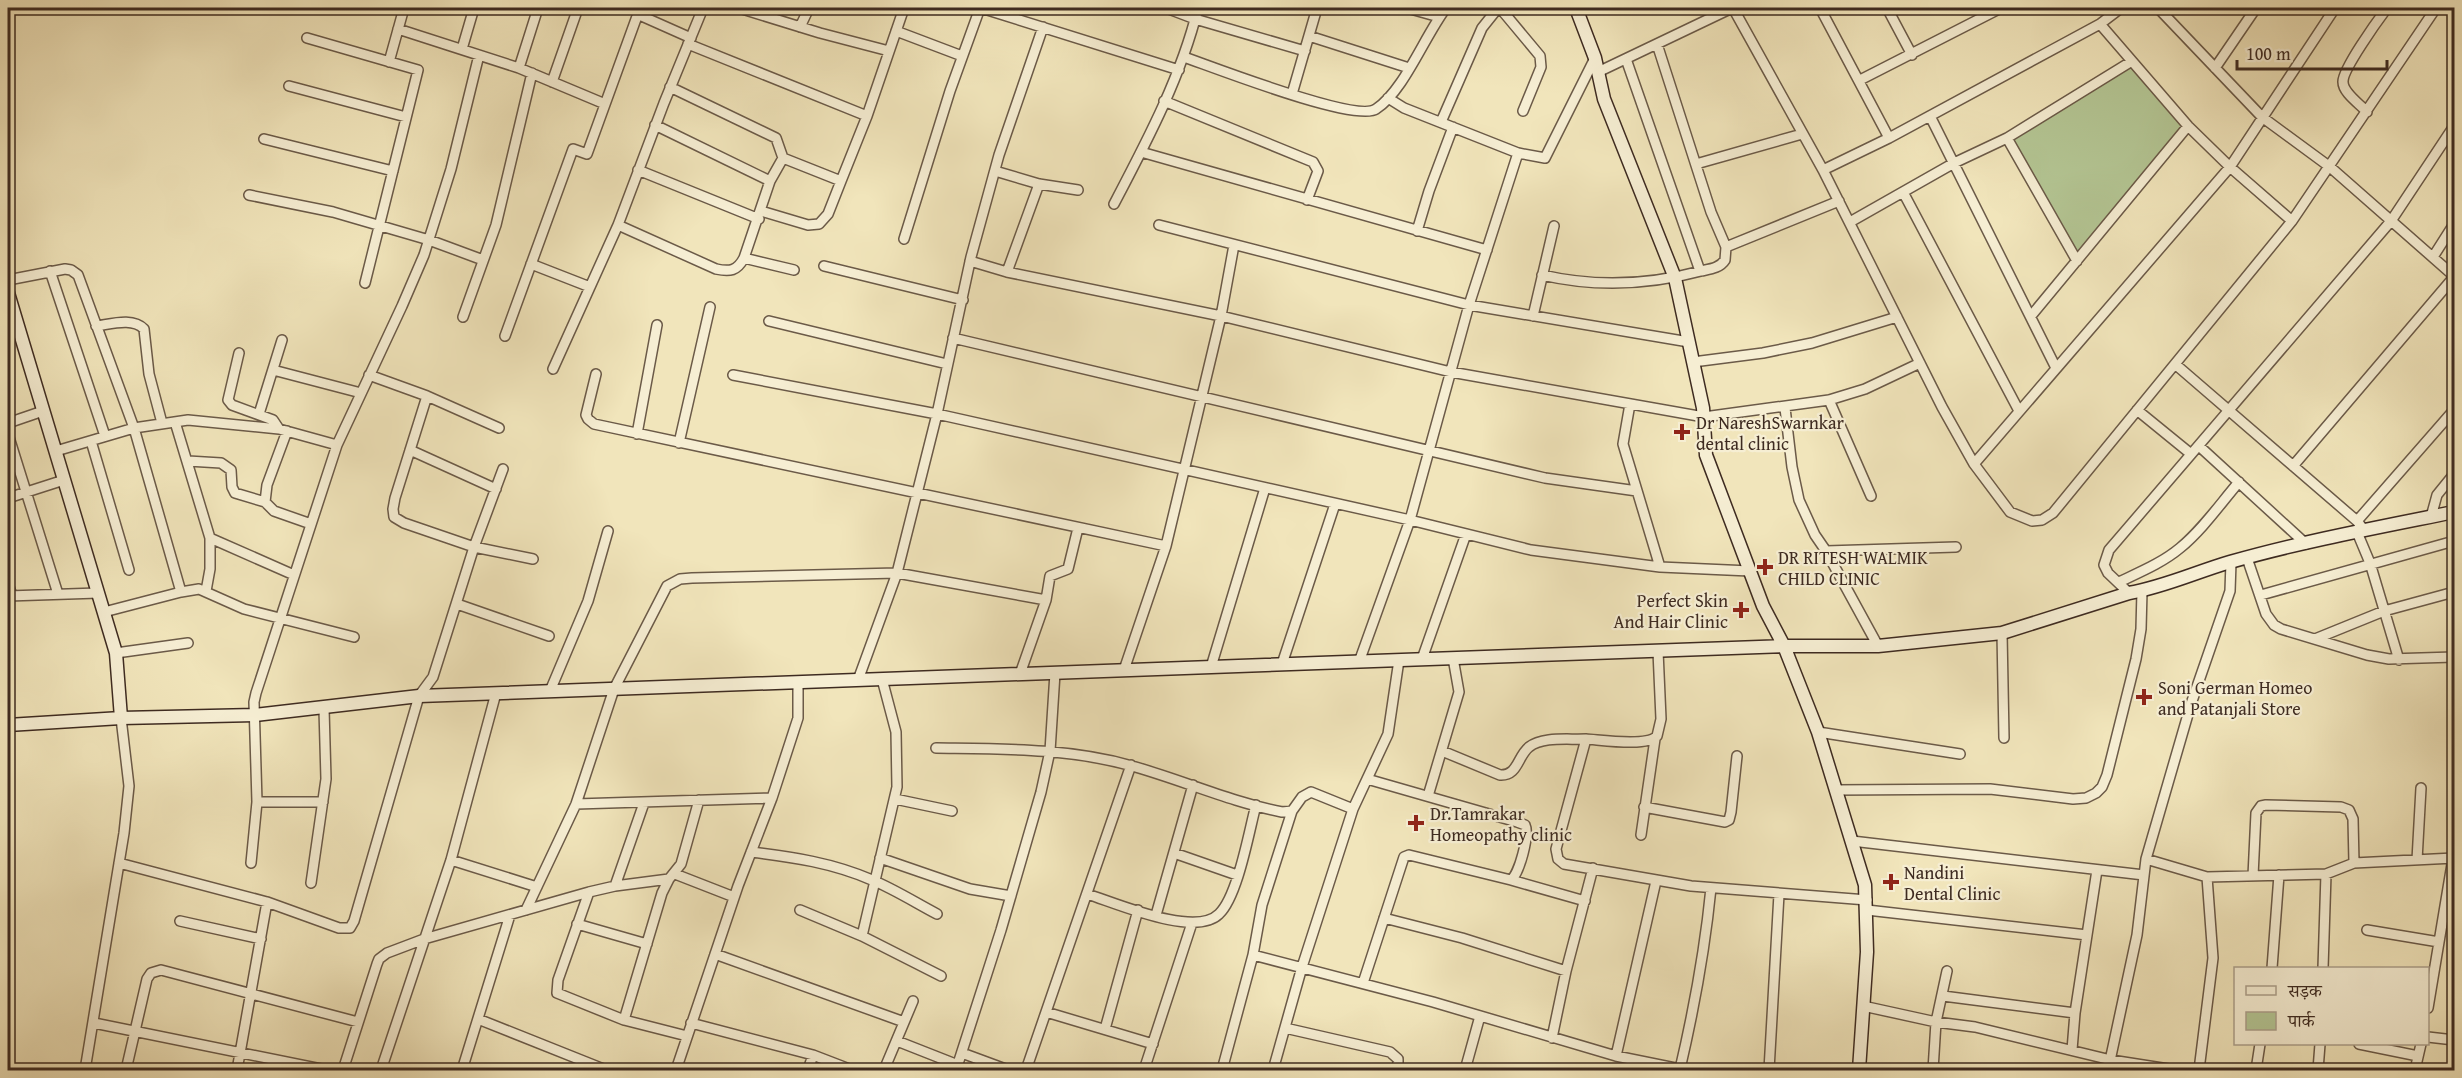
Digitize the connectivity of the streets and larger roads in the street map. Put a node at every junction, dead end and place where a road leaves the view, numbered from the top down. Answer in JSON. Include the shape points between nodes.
{"nodes":[{"id":1,"x":404,"y":8,"type":"edge"},
{"id":2,"x":474,"y":8,"type":"edge"},
{"id":3,"x":538,"y":8,"type":"edge"},
{"id":4,"x":578,"y":8,"type":"edge"},
{"id":5,"x":704,"y":8,"type":"edge"},
{"id":6,"x":739,"y":8,"type":"edge"},
{"id":7,"x":809,"y":8,"type":"edge"},
{"id":8,"x":904,"y":8,"type":"edge"},
{"id":9,"x":981,"y":8,"type":"edge"},
{"id":10,"x":1166,"y":8,"type":"edge"},
{"id":11,"x":1198,"y":8,"type":"edge"},
{"id":12,"x":1317,"y":8,"type":"edge"},
{"id":13,"x":1407,"y":8,"type":"edge"},
{"id":14,"x":1446,"y":8,"type":"edge"},
{"id":15,"x":1499,"y":8,"type":"edge"},
{"id":16,"x":1576,"y":8,"type":"edge"},
{"id":17,"x":1732,"y":8,"type":"edge"},
{"id":18,"x":1820,"y":8,"type":"edge"},
{"id":19,"x":1887,"y":8,"type":"edge"},
{"id":20,"x":2001,"y":8,"type":"edge"},
{"id":21,"x":2121,"y":8,"type":"edge"},
{"id":22,"x":2158,"y":8,"type":"edge"},
{"id":23,"x":2256,"y":8,"type":"edge"},
{"id":24,"x":2335,"y":8,"type":"edge"},
{"id":25,"x":2387,"y":8,"type":"edge"},
{"id":26,"x":2436,"y":8,"type":"edge"},
{"id":27,"x":756,"y":10,"type":"edge"},
{"id":28,"x":638,"y":11,"type":"edge"},
{"id":29,"x":1439,"y":17,"type":"junction"},
{"id":30,"x":1195,"y":19,"type":"junction"},
{"id":31,"x":2100,"y":24,"type":"junction"},
{"id":32,"x":800,"y":27,"type":"junction"},
{"id":33,"x":1043,"y":27,"type":"junction"},
{"id":34,"x":398,"y":29,"type":"junction"},
{"id":35,"x":896,"y":31,"type":"junction"},
{"id":36,"x":1309,"y":36,"type":"junction"},
{"id":37,"x":306,"y":38,"type":"dead end"},
{"id":38,"x":690,"y":41,"type":"junction"},
{"id":39,"x":1657,"y":44,"type":"junction"},
{"id":40,"x":462,"y":50,"type":"junction"},
{"id":41,"x":889,"y":51,"type":"junction"},
{"id":42,"x":1305,"y":51,"type":"junction"},
{"id":43,"x":479,"y":55,"type":"junction"},
{"id":44,"x":1911,"y":55,"type":"junction"},
{"id":45,"x":962,"y":56,"type":"junction"},
{"id":46,"x":1184,"y":57,"type":"junction"},
{"id":47,"x":1595,"y":58,"type":"junction"},
{"id":48,"x":1626,"y":59,"type":"junction"},
{"id":49,"x":2132,"y":61,"type":"junction"},
{"id":50,"x":389,"y":62,"type":"junction"},
{"id":51,"x":519,"y":68,"type":"junction"},
{"id":52,"x":1410,"y":68,"type":"junction"},
{"id":53,"x":2215,"y":68,"type":"junction"},
{"id":54,"x":1179,"y":70,"type":"junction"},
{"id":55,"x":1598,"y":72,"type":"junction"},
{"id":56,"x":532,"y":74,"type":"junction"},
{"id":57,"x":1860,"y":80,"type":"junction"},
{"id":58,"x":552,"y":82,"type":"junction"},
{"id":59,"x":289,"y":86,"type":"dead end"},
{"id":60,"x":670,"y":87,"type":"junction"},
{"id":61,"x":1292,"y":94,"type":"junction"},
{"id":62,"x":1388,"y":98,"type":"junction"},
{"id":63,"x":1164,"y":101,"type":"junction"},
{"id":64,"x":605,"y":105,"type":"junction"},
{"id":65,"x":1523,"y":111,"type":"dead end"},
{"id":66,"x":2367,"y":112,"type":"junction"},
{"id":67,"x":867,"y":116,"type":"junction"},
{"id":68,"x":1930,"y":116,"type":"junction"},
{"id":69,"x":406,"y":117,"type":"junction"},
{"id":70,"x":2262,"y":117,"type":"junction"},
{"id":71,"x":1441,"y":122,"type":"junction"},
{"id":72,"x":655,"y":124,"type":"junction"},
{"id":73,"x":2188,"y":126,"type":"junction"},
{"id":74,"x":2454,"y":126,"type":"edge"},
{"id":75,"x":1453,"y":127,"type":"junction"},
{"id":76,"x":1802,"y":134,"type":"junction"},
{"id":77,"x":1889,"y":138,"type":"junction"},
{"id":78,"x":2007,"y":138,"type":"junction"},
{"id":79,"x":264,"y":139,"type":"dead end"},
{"id":80,"x":1141,"y":152,"type":"junction"},
{"id":81,"x":1518,"y":153,"type":"junction"},
{"id":82,"x":783,"y":158,"type":"junction"},
{"id":83,"x":1696,"y":164,"type":"junction"},
{"id":84,"x":1954,"y":164,"type":"junction"},
{"id":85,"x":2230,"y":167,"type":"junction"},
{"id":86,"x":2330,"y":167,"type":"junction"},
{"id":87,"x":638,"y":170,"type":"junction"},
{"id":88,"x":1823,"y":170,"type":"junction"},
{"id":89,"x":393,"y":171,"type":"junction"},
{"id":90,"x":995,"y":171,"type":"junction"},
{"id":91,"x":770,"y":181,"type":"junction"},
{"id":92,"x":841,"y":181,"type":"junction"},
{"id":93,"x":1039,"y":184,"type":"junction"},
{"id":94,"x":1078,"y":190,"type":"dead end"},
{"id":95,"x":1904,"y":192,"type":"junction"},
{"id":96,"x":249,"y":195,"type":"dead end"},
{"id":97,"x":1310,"y":200,"type":"junction"},
{"id":98,"x":1839,"y":201,"type":"junction"},
{"id":99,"x":1113,"y":204,"type":"dead end"},
{"id":100,"x":760,"y":215,"type":"junction"},
{"id":101,"x":2391,"y":220,"type":"junction"},
{"id":102,"x":2292,"y":221,"type":"junction"},
{"id":103,"x":1850,"y":222,"type":"junction"},
{"id":104,"x":2454,"y":224,"type":"edge"},
{"id":105,"x":379,"y":225,"type":"junction"},
{"id":106,"x":618,"y":225,"type":"junction"},
{"id":107,"x":1159,"y":225,"type":"dead end"},
{"id":108,"x":1554,"y":226,"type":"dead end"},
{"id":109,"x":1417,"y":231,"type":"junction"},
{"id":110,"x":904,"y":239,"type":"dead end"},
{"id":111,"x":429,"y":240,"type":"junction"},
{"id":112,"x":1234,"y":244,"type":"junction"},
{"id":113,"x":1726,"y":247,"type":"junction"},
{"id":114,"x":1487,"y":250,"type":"junction"},
{"id":115,"x":972,"y":256,"type":"junction"},
{"id":116,"x":2433,"y":257,"type":"junction"},
{"id":117,"x":744,"y":258,"type":"junction"},
{"id":118,"x":483,"y":260,"type":"junction"},
{"id":119,"x":2077,"y":261,"type":"junction"},
{"id":120,"x":531,"y":264,"type":"junction"},
{"id":121,"x":824,"y":266,"type":"dead end"},
{"id":122,"x":1007,"y":268,"type":"junction"},
{"id":123,"x":794,"y":270,"type":"dead end"},
{"id":124,"x":50,"y":271,"type":"junction"},
{"id":125,"x":1700,"y":271,"type":"junction"},
{"id":126,"x":1542,"y":275,"type":"junction"},
{"id":127,"x":2454,"y":277,"type":"edge"},
{"id":128,"x":1675,"y":278,"type":"junction"},
{"id":129,"x":8,"y":280,"type":"edge"},
{"id":130,"x":365,"y":283,"type":"dead end"},
{"id":131,"x":590,"y":287,"type":"junction"},
{"id":132,"x":8,"y":293,"type":"edge"},
{"id":133,"x":963,"y":300,"type":"junction"},
{"id":134,"x":1469,"y":305,"type":"junction"},
{"id":135,"x":710,"y":307,"type":"dead end"},
{"id":136,"x":1221,"y":316,"type":"junction"},
{"id":137,"x":1533,"y":316,"type":"junction"},
{"id":138,"x":2031,"y":316,"type":"junction"},
{"id":139,"x":463,"y":317,"type":"dead end"},
{"id":140,"x":1897,"y":317,"type":"junction"},
{"id":141,"x":769,"y":321,"type":"dead end"},
{"id":142,"x":657,"y":325,"type":"dead end"},
{"id":143,"x":96,"y":326,"type":"junction"},
{"id":144,"x":505,"y":336,"type":"dead end"},
{"id":145,"x":953,"y":338,"type":"junction"},
{"id":146,"x":282,"y":340,"type":"dead end"},
{"id":147,"x":1689,"y":342,"type":"junction"},
{"id":148,"x":239,"y":353,"type":"dead end"},
{"id":149,"x":1693,"y":362,"type":"junction"},
{"id":150,"x":1920,"y":363,"type":"junction"},
{"id":151,"x":947,"y":364,"type":"junction"},
{"id":152,"x":2175,"y":364,"type":"junction"},
{"id":153,"x":553,"y":369,"type":"dead end"},
{"id":154,"x":2056,"y":369,"type":"junction"},
{"id":155,"x":273,"y":370,"type":"junction"},
{"id":156,"x":1451,"y":372,"type":"junction"},
{"id":157,"x":596,"y":374,"type":"dead end"},
{"id":158,"x":369,"y":375,"type":"junction"},
{"id":159,"x":733,"y":375,"type":"dead end"},
{"id":160,"x":361,"y":393,"type":"junction"},
{"id":161,"x":427,"y":396,"type":"junction"},
{"id":162,"x":1202,"y":397,"type":"junction"},
{"id":163,"x":1828,"y":400,"type":"junction"},
{"id":164,"x":1630,"y":404,"type":"junction"},
{"id":165,"x":1785,"y":408,"type":"junction"},
{"id":166,"x":2137,"y":410,"type":"junction"},
{"id":167,"x":2229,"y":410,"type":"junction"},
{"id":168,"x":2454,"y":410,"type":"edge"},
{"id":169,"x":43,"y":411,"type":"junction"},
{"id":170,"x":2019,"y":411,"type":"junction"},
{"id":171,"x":260,"y":414,"type":"junction"},
{"id":172,"x":937,"y":414,"type":"junction"},
{"id":173,"x":1704,"y":417,"type":"junction"},
{"id":174,"x":175,"y":422,"type":"junction"},
{"id":175,"x":8,"y":423,"type":"edge"},
{"id":176,"x":162,"y":423,"type":"junction"},
{"id":177,"x":134,"y":428,"type":"junction"},
{"id":178,"x":499,"y":428,"type":"dead end"},
{"id":179,"x":283,"y":430,"type":"junction"},
{"id":180,"x":8,"y":434,"type":"edge"},
{"id":181,"x":637,"y":434,"type":"junction"},
{"id":182,"x":105,"y":436,"type":"junction"},
{"id":183,"x":91,"y":441,"type":"junction"},
{"id":184,"x":679,"y":443,"type":"junction"},
{"id":185,"x":337,"y":445,"type":"junction"},
{"id":186,"x":2199,"y":446,"type":"junction"},
{"id":187,"x":410,"y":450,"type":"junction"},
{"id":188,"x":1429,"y":451,"type":"junction"},
{"id":189,"x":56,"y":452,"type":"junction"},
{"id":190,"x":2191,"y":454,"type":"junction"},
{"id":191,"x":188,"y":461,"type":"junction"},
{"id":192,"x":1974,"y":464,"type":"junction"},
{"id":193,"x":2293,"y":466,"type":"junction"},
{"id":194,"x":503,"y":469,"type":"dead end"},
{"id":195,"x":1184,"y":469,"type":"junction"},
{"id":196,"x":2454,"y":474,"type":"edge"},
{"id":197,"x":64,"y":480,"type":"junction"},
{"id":198,"x":2240,"y":482,"type":"junction"},
{"id":199,"x":1265,"y":488,"type":"junction"},
{"id":200,"x":496,"y":489,"type":"junction"},
{"id":201,"x":1637,"y":491,"type":"junction"},
{"id":202,"x":25,"y":492,"type":"junction"},
{"id":203,"x":917,"y":495,"type":"junction"},
{"id":204,"x":1871,"y":496,"type":"dead end"},
{"id":205,"x":8,"y":498,"type":"edge"},
{"id":206,"x":265,"y":502,"type":"junction"},
{"id":207,"x":1335,"y":504,"type":"junction"},
{"id":208,"x":2454,"y":512,"type":"edge"},
{"id":209,"x":2431,"y":517,"type":"junction"},
{"id":210,"x":1410,"y":520,"type":"junction"},
{"id":211,"x":311,"y":524,"type":"junction"},
{"id":212,"x":1078,"y":528,"type":"junction"},
{"id":213,"x":2359,"y":528,"type":"junction"},
{"id":214,"x":608,"y":531,"type":"dead end"},
{"id":215,"x":1466,"y":534,"type":"junction"},
{"id":216,"x":210,"y":538,"type":"junction"},
{"id":217,"x":2454,"y":541,"type":"edge"},
{"id":218,"x":2306,"y":544,"type":"junction"},
{"id":219,"x":1166,"y":546,"type":"junction"},
{"id":220,"x":474,"y":547,"type":"junction"},
{"id":221,"x":1956,"y":547,"type":"dead end"},
{"id":222,"x":1826,"y":551,"type":"junction"},
{"id":223,"x":2247,"y":558,"type":"junction"},
{"id":224,"x":533,"y":559,"type":"dead end"},
{"id":225,"x":2230,"y":562,"type":"junction"},
{"id":226,"x":2370,"y":563,"type":"junction"},
{"id":227,"x":1660,"y":567,"type":"junction"},
{"id":228,"x":129,"y":570,"type":"dead end"},
{"id":229,"x":1750,"y":572,"type":"junction"},
{"id":230,"x":897,"y":573,"type":"junction"},
{"id":231,"x":294,"y":575,"type":"junction"},
{"id":232,"x":2119,"y":582,"type":"junction"},
{"id":233,"x":8,"y":583,"type":"edge"},
{"id":234,"x":206,"y":591,"type":"junction"},
{"id":235,"x":2142,"y":591,"type":"junction"},
{"id":236,"x":181,"y":592,"type":"junction"},
{"id":237,"x":2454,"y":592,"type":"edge"},
{"id":238,"x":98,"y":593,"type":"junction"},
{"id":239,"x":2129,"y":593,"type":"junction"},
{"id":240,"x":58,"y":594,"type":"junction"},
{"id":241,"x":2261,"y":595,"type":"junction"},
{"id":242,"x":10,"y":596,"type":"edge"},
{"id":243,"x":1046,"y":600,"type":"junction"},
{"id":244,"x":457,"y":604,"type":"junction"},
{"id":245,"x":2384,"y":611,"type":"junction"},
{"id":246,"x":104,"y":612,"type":"junction"},
{"id":247,"x":279,"y":619,"type":"junction"},
{"id":248,"x":2002,"y":633,"type":"junction"},
{"id":249,"x":549,"y":636,"type":"dead end"},
{"id":250,"x":354,"y":637,"type":"dead end"},
{"id":251,"x":2315,"y":639,"type":"junction"},
{"id":252,"x":188,"y":643,"type":"dead end"},
{"id":253,"x":1878,"y":645,"type":"junction"},
{"id":254,"x":1784,"y":646,"type":"junction"},
{"id":255,"x":1658,"y":651,"type":"junction"},
{"id":256,"x":116,"y":653,"type":"junction"},
{"id":257,"x":2454,"y":657,"type":"edge"},
{"id":258,"x":1453,"y":658,"type":"junction"},
{"id":259,"x":1422,"y":659,"type":"junction"},
{"id":260,"x":1399,"y":660,"type":"junction"},
{"id":261,"x":2398,"y":660,"type":"junction"},
{"id":262,"x":1359,"y":662,"type":"junction"},
{"id":263,"x":1282,"y":664,"type":"junction"},
{"id":264,"x":1211,"y":667,"type":"junction"},
{"id":265,"x":1124,"y":670,"type":"junction"},
{"id":266,"x":1055,"y":673,"type":"junction"},
{"id":267,"x":1020,"y":674,"type":"junction"},
{"id":268,"x":882,"y":679,"type":"junction"},
{"id":269,"x":858,"y":680,"type":"junction"},
{"id":270,"x":798,"y":682,"type":"junction"},
{"id":271,"x":614,"y":688,"type":"junction"},
{"id":272,"x":550,"y":691,"type":"junction"},
{"id":273,"x":496,"y":693,"type":"junction"},
{"id":274,"x":419,"y":696,"type":"junction"},
{"id":275,"x":324,"y":709,"type":"junction"},
{"id":276,"x":255,"y":715,"type":"junction"},
{"id":277,"x":121,"y":718,"type":"junction"},
{"id":278,"x":8,"y":725,"type":"edge"},
{"id":279,"x":1818,"y":732,"type":"junction"},
{"id":280,"x":2004,"y":738,"type":"dead end"},
{"id":281,"x":1586,"y":739,"type":"junction"},
{"id":282,"x":1655,"y":739,"type":"junction"},
{"id":283,"x":936,"y":748,"type":"dead end"},
{"id":284,"x":1050,"y":751,"type":"junction"},
{"id":285,"x":1442,"y":751,"type":"junction"},
{"id":286,"x":1960,"y":754,"type":"dead end"},
{"id":287,"x":1737,"y":756,"type":"dead end"},
{"id":288,"x":1131,"y":765,"type":"junction"},
{"id":289,"x":1367,"y":778,"type":"junction"},
{"id":290,"x":1193,"y":785,"type":"junction"},
{"id":291,"x":2421,"y":788,"type":"dead end"},
{"id":292,"x":1836,"y":790,"type":"junction"},
{"id":293,"x":1428,"y":796,"type":"junction"},
{"id":294,"x":772,"y":798,"type":"junction"},
{"id":295,"x":699,"y":800,"type":"junction"},
{"id":296,"x":895,"y":800,"type":"junction"},
{"id":297,"x":257,"y":802,"type":"junction"},
{"id":298,"x":323,"y":802,"type":"junction"},
{"id":299,"x":644,"y":803,"type":"junction"},
{"id":300,"x":576,"y":804,"type":"junction"},
{"id":301,"x":1256,"y":805,"type":"junction"},
{"id":302,"x":1644,"y":807,"type":"junction"},
{"id":303,"x":1353,"y":809,"type":"junction"},
{"id":304,"x":952,"y":811,"type":"dead end"},
{"id":305,"x":1292,"y":811,"type":"junction"},
{"id":306,"x":1641,"y":835,"type":"dead end"},
{"id":307,"x":1852,"y":841,"type":"junction"},
{"id":308,"x":751,"y":852,"type":"junction"},
{"id":309,"x":1174,"y":853,"type":"junction"},
{"id":310,"x":880,"y":858,"type":"junction"},
{"id":311,"x":2454,"y":858,"type":"edge"},
{"id":312,"x":2146,"y":859,"type":"junction"},
{"id":313,"x":451,"y":860,"type":"junction"},
{"id":314,"x":2417,"y":860,"type":"junction"},
{"id":315,"x":119,"y":863,"type":"junction"},
{"id":316,"x":251,"y":863,"type":"dead end"},
{"id":317,"x":2354,"y":863,"type":"junction"},
{"id":318,"x":1593,"y":868,"type":"junction"},
{"id":319,"x":2097,"y":870,"type":"junction"},
{"id":320,"x":2326,"y":874,"type":"junction"},
{"id":321,"x":1237,"y":875,"type":"junction"},
{"id":322,"x":2144,"y":875,"type":"junction"},
{"id":323,"x":2279,"y":875,"type":"junction"},
{"id":324,"x":672,"y":876,"type":"junction"},
{"id":325,"x":2253,"y":876,"type":"junction"},
{"id":326,"x":2206,"y":877,"type":"junction"},
{"id":327,"x":874,"y":880,"type":"junction"},
{"id":328,"x":1510,"y":880,"type":"junction"},
{"id":329,"x":1656,"y":881,"type":"junction"},
{"id":330,"x":311,"y":883,"type":"dead end"},
{"id":331,"x":615,"y":885,"type":"junction"},
{"id":332,"x":537,"y":887,"type":"junction"},
{"id":333,"x":1711,"y":888,"type":"junction"},
{"id":334,"x":589,"y":892,"type":"junction"},
{"id":335,"x":1087,"y":894,"type":"junction"},
{"id":336,"x":1779,"y":894,"type":"junction"},
{"id":337,"x":1011,"y":896,"type":"junction"},
{"id":338,"x":734,"y":897,"type":"junction"},
{"id":339,"x":1585,"y":901,"type":"junction"},
{"id":340,"x":267,"y":902,"type":"junction"},
{"id":341,"x":1867,"y":905,"type":"junction"},
{"id":342,"x":526,"y":910,"type":"junction"},
{"id":343,"x":800,"y":910,"type":"dead end"},
{"id":344,"x":1138,"y":910,"type":"junction"},
{"id":345,"x":937,"y":914,"type":"dead end"},
{"id":346,"x":510,"y":915,"type":"junction"},
{"id":347,"x":1156,"y":915,"type":"junction"},
{"id":348,"x":1384,"y":918,"type":"junction"},
{"id":349,"x":180,"y":921,"type":"dead end"},
{"id":350,"x":1192,"y":923,"type":"junction"},
{"id":351,"x":577,"y":924,"type":"junction"},
{"id":352,"x":2367,"y":930,"type":"dead end"},
{"id":353,"x":2087,"y":935,"type":"junction"},
{"id":354,"x":862,"y":936,"type":"junction"},
{"id":355,"x":261,"y":939,"type":"junction"},
{"id":356,"x":424,"y":939,"type":"junction"},
{"id":357,"x":2439,"y":942,"type":"junction"},
{"id":358,"x":646,"y":944,"type":"junction"},
{"id":359,"x":715,"y":954,"type":"junction"},
{"id":360,"x":1253,"y":955,"type":"junction"},
{"id":361,"x":2272,"y":967,"type":"edge"},
{"id":362,"x":2323,"y":967,"type":"edge"},
{"id":363,"x":1302,"y":968,"type":"junction"},
{"id":364,"x":1947,"y":970,"type":"dead end"},
{"id":365,"x":1566,"y":972,"type":"junction"},
{"id":366,"x":941,"y":976,"type":"dead end"},
{"id":367,"x":1364,"y":983,"type":"junction"},
{"id":368,"x":251,"y":993,"type":"junction"},
{"id":369,"x":1943,"y":996,"type":"junction"},
{"id":370,"x":2429,"y":997,"type":"edge"},
{"id":371,"x":913,"y":1001,"type":"dead end"},
{"id":372,"x":1863,"y":1006,"type":"junction"},
{"id":373,"x":1047,"y":1012,"type":"junction"},
{"id":374,"x":2074,"y":1013,"type":"junction"},
{"id":375,"x":1480,"y":1016,"type":"junction"},
{"id":376,"x":478,"y":1019,"type":"junction"},
{"id":377,"x":624,"y":1020,"type":"junction"},
{"id":378,"x":358,"y":1022,"type":"junction"},
{"id":379,"x":904,"y":1022,"type":"junction"},
{"id":380,"x":1936,"y":1022,"type":"junction"},
{"id":381,"x":94,"y":1023,"type":"junction"},
{"id":382,"x":691,"y":1023,"type":"junction"},
{"id":383,"x":1285,"y":1028,"type":"junction"},
{"id":384,"x":1105,"y":1029,"type":"junction"},
{"id":385,"x":135,"y":1031,"type":"junction"},
{"id":386,"x":687,"y":1036,"type":"junction"},
{"id":387,"x":2429,"y":1037,"type":"edge"},
{"id":388,"x":1552,"y":1038,"type":"junction"},
{"id":389,"x":2454,"y":1040,"type":"edge"},
{"id":390,"x":897,"y":1041,"type":"junction"},
{"id":391,"x":1153,"y":1044,"type":"junction"},
{"id":392,"x":2260,"y":1045,"type":"edge"},
{"id":393,"x":2320,"y":1045,"type":"edge"},
{"id":394,"x":2364,"y":1045,"type":"edge"},
{"id":395,"x":2421,"y":1045,"type":"edge"},
{"id":396,"x":2072,"y":1050,"type":"junction"},
{"id":397,"x":962,"y":1053,"type":"junction"},
{"id":398,"x":241,"y":1054,"type":"junction"},
{"id":399,"x":813,"y":1055,"type":"junction"},
{"id":400,"x":1616,"y":1056,"type":"junction"},
{"id":401,"x":2418,"y":1056,"type":"junction"},
{"id":402,"x":577,"y":1060,"type":"junction"},
{"id":403,"x":2111,"y":1060,"type":"junction"},
{"id":404,"x":957,"y":1068,"type":"edge"},
{"id":405,"x":2158,"y":1069,"type":"edge"},
{"id":406,"x":1683,"y":1070,"type":"edge"},
{"id":407,"x":85,"y":1071,"type":"edge"},
{"id":408,"x":126,"y":1071,"type":"edge"},
{"id":409,"x":237,"y":1071,"type":"edge"},
{"id":410,"x":326,"y":1071,"type":"edge"},
{"id":411,"x":343,"y":1071,"type":"edge"},
{"id":412,"x":381,"y":1071,"type":"edge"},
{"id":413,"x":462,"y":1071,"type":"edge"},
{"id":414,"x":573,"y":1071,"type":"edge"},
{"id":415,"x":606,"y":1071,"type":"edge"},
{"id":416,"x":676,"y":1071,"type":"edge"},
{"id":417,"x":808,"y":1071,"type":"edge"},
{"id":418,"x":852,"y":1071,"type":"edge"},
{"id":419,"x":884,"y":1071,"type":"edge"},
{"id":420,"x":1008,"y":1071,"type":"edge"},
{"id":421,"x":1026,"y":1071,"type":"edge"},
{"id":422,"x":1144,"y":1071,"type":"edge"},
{"id":423,"x":1222,"y":1071,"type":"edge"},
{"id":424,"x":1273,"y":1071,"type":"edge"},
{"id":425,"x":1398,"y":1071,"type":"edge"},
{"id":426,"x":1465,"y":1071,"type":"edge"},
{"id":427,"x":1769,"y":1071,"type":"edge"},
{"id":428,"x":1859,"y":1071,"type":"edge"},
{"id":429,"x":1933,"y":1071,"type":"edge"},
{"id":430,"x":2108,"y":1071,"type":"edge"},
{"id":431,"x":2175,"y":1071,"type":"edge"},
{"id":432,"x":2199,"y":1071,"type":"edge"},
{"id":433,"x":2256,"y":1071,"type":"edge"},
{"id":434,"x":2318,"y":1071,"type":"edge"},
{"id":435,"x":2415,"y":1071,"type":"edge"}],
"edges":[{"from":1,"to":34,"type":"street"},
{"from":2,"to":40,"type":"street"},
{"from":3,"to":51,"type":"street"},
{"from":4,"to":58,"type":"street"},
{"from":5,"to":38,"type":"street"},
{"from":6,"to":27,"type":"street"},
{"from":7,"to":32,"type":"street"},
{"from":8,"to":35,"type":"street"},
{"from":9,"to":33,"type":"street"},
{"from":9,"to":45,"type":"street"},
{"from":10,"to":30,"type":"street"},
{"from":11,"to":30,"type":"street"},
{"from":12,"to":36,"type":"street"},
{"from":13,"to":29,"type":"street"},
{"from":14,"to":29,"type":"street"},
{"from":15,"to":65,"type":"street","via":[[1540,56],[1541,67]]},
{"from":15,"to":71,"type":"street","via":[[1482,28]]},
{"from":16,"to":47,"type":"street"},
{"from":17,"to":39,"type":"street"},
{"from":17,"to":76,"type":"street"},
{"from":18,"to":57,"type":"street"},
{"from":19,"to":44,"type":"street"},
{"from":20,"to":44,"type":"street"},
{"from":21,"to":31,"type":"street"},
{"from":22,"to":53,"type":"street"},
{"from":23,"to":53,"type":"street"},
{"from":24,"to":70,"type":"street"},
{"from":25,"to":66,"type":"street","via":[[2343,81],[2345,90]]},
{"from":26,"to":66,"type":"street"},
{"from":27,"to":32,"type":"street"},
{"from":28,"to":38,"type":"street"},
{"from":28,"to":64,"type":"street"},
{"from":29,"to":52,"type":"street"},
{"from":30,"to":42,"type":"street"},
{"from":30,"to":46,"type":"street"},
{"from":31,"to":49,"type":"street"},
{"from":31,"to":68,"type":"street"},
{"from":32,"to":41,"type":"street"},
{"from":33,"to":54,"type":"street"},
{"from":33,"to":90,"type":"street"},
{"from":34,"to":40,"type":"street"},
{"from":34,"to":50,"type":"street"},
{"from":35,"to":41,"type":"street"},
{"from":35,"to":45,"type":"street"},
{"from":36,"to":42,"type":"street"},
{"from":36,"to":52,"type":"street"},
{"from":37,"to":50,"type":"street"},
{"from":38,"to":60,"type":"street"},
{"from":38,"to":67,"type":"street"},
{"from":39,"to":48,"type":"street"},
{"from":39,"to":83,"type":"street"},
{"from":40,"to":43,"type":"street"},
{"from":41,"to":67,"type":"street"},
{"from":42,"to":61,"type":"street"},
{"from":43,"to":51,"type":"street"},
{"from":43,"to":111,"type":"street"},
{"from":44,"to":57,"type":"street"},
{"from":45,"to":110,"type":"street"},
{"from":46,"to":54,"type":"street"},
{"from":46,"to":61,"type":"street"},
{"from":47,"to":55,"type":"street"},
{"from":47,"to":81,"type":"street","via":[[1545,158]]},
{"from":48,"to":55,"type":"street"},
{"from":48,"to":125,"type":"street"},
{"from":49,"to":73,"type":"street"},
{"from":49,"to":78,"type":"street"},
{"from":50,"to":69,"type":"street","via":[[418,70]]},
{"from":51,"to":56,"type":"street"},
{"from":52,"to":62,"type":"street"},
{"from":53,"to":70,"type":"street"},
{"from":54,"to":63,"type":"street"},
{"from":55,"to":128,"type":"street","via":[[1604,99]]},
{"from":56,"to":58,"type":"street"},
{"from":56,"to":118,"type":"street"},
{"from":57,"to":77,"type":"street"},
{"from":58,"to":64,"type":"street"},
{"from":59,"to":69,"type":"street"},
{"from":60,"to":72,"type":"street"},
{"from":60,"to":82,"type":"street","via":[[776,138]]},
{"from":61,"to":62,"type":"street","via":[[1355,112],[1378,108]]},
{"from":62,"to":71,"type":"street"},
{"from":63,"to":80,"type":"street"},
{"from":63,"to":97,"type":"street","via":[[1313,162],[1318,171]]},
{"from":64,"to":120,"type":"street","via":[[587,154],[573,149]]},
{"from":66,"to":86,"type":"street"},
{"from":67,"to":92,"type":"street"},
{"from":68,"to":77,"type":"street"},
{"from":68,"to":84,"type":"street"},
{"from":69,"to":89,"type":"street"},
{"from":70,"to":85,"type":"street"},
{"from":70,"to":86,"type":"street"},
{"from":71,"to":75,"type":"street"},
{"from":72,"to":87,"type":"street"},
{"from":72,"to":91,"type":"street"},
{"from":73,"to":85,"type":"street"},
{"from":73,"to":119,"type":"street"},
{"from":74,"to":101,"type":"street"},
{"from":75,"to":81,"type":"street"},
{"from":75,"to":109,"type":"street"},
{"from":76,"to":83,"type":"street"},
{"from":76,"to":88,"type":"street"},
{"from":77,"to":88,"type":"street"},
{"from":78,"to":84,"type":"street"},
{"from":78,"to":119,"type":"street"},
{"from":79,"to":89,"type":"street"},
{"from":80,"to":97,"type":"street"},
{"from":80,"to":99,"type":"street"},
{"from":81,"to":114,"type":"street"},
{"from":82,"to":91,"type":"street"},
{"from":82,"to":92,"type":"street"},
{"from":83,"to":113,"type":"street"},
{"from":84,"to":95,"type":"street"},
{"from":84,"to":138,"type":"street"},
{"from":85,"to":102,"type":"street"},
{"from":85,"to":154,"type":"street"},
{"from":86,"to":101,"type":"street"},
{"from":86,"to":102,"type":"street"},
{"from":87,"to":100,"type":"street"},
{"from":87,"to":106,"type":"street"},
{"from":88,"to":98,"type":"street"},
{"from":89,"to":105,"type":"street"},
{"from":90,"to":93,"type":"street"},
{"from":90,"to":115,"type":"street"},
{"from":91,"to":100,"type":"street"},
{"from":92,"to":100,"type":"street","via":[[828,214],[819,224]]},
{"from":93,"to":94,"type":"street"},
{"from":93,"to":122,"type":"street"},
{"from":95,"to":103,"type":"street"},
{"from":95,"to":170,"type":"street"},
{"from":96,"to":105,"type":"street"},
{"from":97,"to":109,"type":"street"},
{"from":98,"to":103,"type":"street"},
{"from":98,"to":113,"type":"street"},
{"from":100,"to":117,"type":"street"},
{"from":101,"to":116,"type":"street"},
{"from":101,"to":167,"type":"street"},
{"from":102,"to":152,"type":"street"},
{"from":103,"to":140,"type":"street"},
{"from":104,"to":116,"type":"street"},
{"from":105,"to":111,"type":"street"},
{"from":105,"to":130,"type":"street"},
{"from":106,"to":117,"type":"street","via":[[716,268],[733,271]]},
{"from":106,"to":131,"type":"street"},
{"from":107,"to":112,"type":"street"},
{"from":108,"to":126,"type":"street"},
{"from":109,"to":114,"type":"street"},
{"from":111,"to":118,"type":"street"},
{"from":111,"to":158,"type":"street"},
{"from":112,"to":134,"type":"street"},
{"from":112,"to":136,"type":"street"},
{"from":113,"to":125,"type":"street","via":[[1723,263]]},
{"from":114,"to":134,"type":"street"},
{"from":115,"to":122,"type":"street"},
{"from":115,"to":133,"type":"street"},
{"from":116,"to":127,"type":"street"},
{"from":117,"to":123,"type":"street"},
{"from":118,"to":139,"type":"street"},
{"from":119,"to":138,"type":"street"},
{"from":120,"to":131,"type":"street"},
{"from":120,"to":144,"type":"street"},
{"from":121,"to":133,"type":"street"},
{"from":122,"to":136,"type":"street"},
{"from":124,"to":129,"type":"street"},
{"from":124,"to":143,"type":"street","via":[[75,272]]},
{"from":124,"to":182,"type":"street"},
{"from":125,"to":128,"type":"street"},
{"from":126,"to":128,"type":"street","via":[[1613,284]]},
{"from":126,"to":137,"type":"street"},
{"from":127,"to":193,"type":"street"},
{"from":128,"to":147,"type":"street"},
{"from":131,"to":153,"type":"street"},
{"from":132,"to":169,"type":"street"},
{"from":133,"to":145,"type":"street"},
{"from":134,"to":137,"type":"street"},
{"from":134,"to":156,"type":"street"},
{"from":135,"to":184,"type":"street"},
{"from":136,"to":156,"type":"street"},
{"from":136,"to":162,"type":"street"},
{"from":137,"to":147,"type":"street"},
{"from":138,"to":154,"type":"street"},
{"from":140,"to":149,"type":"street","via":[[1812,343]]},
{"from":140,"to":150,"type":"street"},
{"from":141,"to":151,"type":"street"},
{"from":142,"to":181,"type":"street"},
{"from":143,"to":176,"type":"street","via":[[127,322],[144,329],[149,374]]},
{"from":143,"to":177,"type":"street"},
{"from":145,"to":151,"type":"street"},
{"from":145,"to":162,"type":"street"},
{"from":146,"to":155,"type":"street"},
{"from":147,"to":149,"type":"street"},
{"from":148,"to":171,"type":"street","via":[[228,400]]},
{"from":149,"to":173,"type":"street"},
{"from":150,"to":163,"type":"street","via":[[1865,389]]},
{"from":150,"to":192,"type":"street"},
{"from":151,"to":172,"type":"street"},
{"from":152,"to":166,"type":"street"},
{"from":152,"to":167,"type":"street"},
{"from":154,"to":170,"type":"street"},
{"from":155,"to":160,"type":"street"},
{"from":155,"to":171,"type":"street"},
{"from":156,"to":164,"type":"street"},
{"from":156,"to":188,"type":"street"},
{"from":157,"to":181,"type":"street","via":[[588,419],[594,424]]},
{"from":158,"to":160,"type":"street"},
{"from":158,"to":161,"type":"street"},
{"from":159,"to":172,"type":"street"},
{"from":160,"to":185,"type":"street"},
{"from":161,"to":178,"type":"street"},
{"from":161,"to":187,"type":"street"},
{"from":162,"to":188,"type":"street"},
{"from":162,"to":195,"type":"street"},
{"from":163,"to":165,"type":"street"},
{"from":163,"to":204,"type":"street"},
{"from":164,"to":173,"type":"street"},
{"from":164,"to":201,"type":"street","via":[[1623,444]]},
{"from":165,"to":173,"type":"street"},
{"from":165,"to":222,"type":"street","via":[[1799,500]]},
{"from":166,"to":190,"type":"street"},
{"from":166,"to":192,"type":"street","via":[[2053,513],[2042,520],[2010,513]]},
{"from":167,"to":186,"type":"street"},
{"from":167,"to":193,"type":"street"},
{"from":168,"to":213,"type":"street"},
{"from":169,"to":175,"type":"street"},
{"from":169,"to":189,"type":"street"},
{"from":170,"to":192,"type":"street"},
{"from":171,"to":179,"type":"street"},
{"from":172,"to":195,"type":"street"},
{"from":172,"to":203,"type":"street"},
{"from":173,"to":229,"type":"street","via":[[1706,455]]},
{"from":174,"to":176,"type":"street"},
{"from":174,"to":179,"type":"street"},
{"from":174,"to":191,"type":"street"},
{"from":176,"to":177,"type":"street"},
{"from":177,"to":182,"type":"street"},
{"from":177,"to":236,"type":"street"},
{"from":179,"to":185,"type":"street"},
{"from":179,"to":206,"type":"street"},
{"from":180,"to":202,"type":"street"},
{"from":181,"to":184,"type":"street"},
{"from":182,"to":183,"type":"street"},
{"from":183,"to":189,"type":"street"},
{"from":183,"to":228,"type":"street"},
{"from":184,"to":203,"type":"street"},
{"from":185,"to":211,"type":"street"},
{"from":186,"to":190,"type":"street"},
{"from":186,"to":198,"type":"street"},
{"from":187,"to":200,"type":"street"},
{"from":187,"to":220,"type":"street","via":[[395,498],[394,517]]},
{"from":188,"to":201,"type":"street","via":[[1545,478]]},
{"from":188,"to":210,"type":"street"},
{"from":189,"to":197,"type":"street"},
{"from":190,"to":232,"type":"street","via":[[2105,557],[2108,573]]},
{"from":191,"to":206,"type":"street","via":[[225,464],[231,470],[235,494]]},
{"from":191,"to":216,"type":"street"},
{"from":193,"to":213,"type":"street"},
{"from":194,"to":200,"type":"street"},
{"from":195,"to":199,"type":"street"},
{"from":195,"to":219,"type":"street"},
{"from":196,"to":209,"type":"street","via":[[2437,495]]},
{"from":197,"to":202,"type":"street"},
{"from":197,"to":238,"type":"street"},
{"from":198,"to":218,"type":"street"},
{"from":198,"to":232,"type":"street","via":[[2179,549],[2153,567]]},
{"from":199,"to":207,"type":"street"},
{"from":199,"to":264,"type":"street"},
{"from":200,"to":220,"type":"street"},
{"from":201,"to":227,"type":"street"},
{"from":202,"to":205,"type":"street"},
{"from":202,"to":240,"type":"street"},
{"from":203,"to":212,"type":"street"},
{"from":203,"to":230,"type":"street"},
{"from":206,"to":211,"type":"street","via":[[274,511]]},
{"from":207,"to":210,"type":"street"},
{"from":207,"to":263,"type":"street"},
{"from":208,"to":209,"type":"street"},
{"from":209,"to":213,"type":"street"},
{"from":210,"to":215,"type":"street"},
{"from":210,"to":262,"type":"street"},
{"from":211,"to":231,"type":"street"},
{"from":212,"to":219,"type":"street"},
{"from":212,"to":243,"type":"street","via":[[1070,566],[1065,572],[1050,576]]},
{"from":213,"to":218,"type":"street"},
{"from":213,"to":226,"type":"street"},
{"from":214,"to":272,"type":"street","via":[[588,601]]},
{"from":215,"to":227,"type":"street","via":[[1531,550]]},
{"from":215,"to":259,"type":"street"},
{"from":216,"to":231,"type":"street"},
{"from":216,"to":234,"type":"street"},
{"from":217,"to":226,"type":"street"},
{"from":218,"to":223,"type":"street"},
{"from":219,"to":265,"type":"street"},
{"from":220,"to":224,"type":"street"},
{"from":220,"to":244,"type":"street"},
{"from":221,"to":222,"type":"street"},
{"from":222,"to":253,"type":"street"},
{"from":223,"to":225,"type":"street"},
{"from":223,"to":241,"type":"street"},
{"from":225,"to":235,"type":"street"},
{"from":225,"to":312,"type":"street","via":[[2230,591],[2191,704]]},
{"from":226,"to":241,"type":"street"},
{"from":226,"to":245,"type":"street"},
{"from":227,"to":229,"type":"street"},
{"from":229,"to":254,"type":"street"},
{"from":230,"to":243,"type":"street"},
{"from":230,"to":269,"type":"street"},
{"from":230,"to":271,"type":"street","via":[[680,579],[667,586]]},
{"from":231,"to":247,"type":"street"},
{"from":232,"to":239,"type":"street"},
{"from":233,"to":242,"type":"street"},
{"from":234,"to":236,"type":"street"},
{"from":234,"to":247,"type":"street","via":[[225,602]]},
{"from":235,"to":239,"type":"street"},
{"from":235,"to":292,"type":"street","via":[[2136,659],[2107,775],[2097,794],[2073,799],[1990,789]]},
{"from":236,"to":246,"type":"street"},
{"from":237,"to":245,"type":"street"},
{"from":238,"to":240,"type":"street"},
{"from":238,"to":246,"type":"street"},
{"from":239,"to":248,"type":"street"},
{"from":240,"to":242,"type":"street"},
{"from":241,"to":251,"type":"street","via":[[2274,625]]},
{"from":243,"to":267,"type":"street"},
{"from":244,"to":249,"type":"street"},
{"from":244,"to":274,"type":"street","via":[[433,677]]},
{"from":245,"to":251,"type":"street"},
{"from":245,"to":261,"type":"street"},
{"from":246,"to":256,"type":"street"},
{"from":247,"to":250,"type":"street"},
{"from":247,"to":276,"type":"street","via":[[254,702]]},
{"from":248,"to":253,"type":"street"},
{"from":248,"to":280,"type":"street"},
{"from":251,"to":261,"type":"street"},
{"from":252,"to":256,"type":"street"},
{"from":253,"to":254,"type":"street"},
{"from":254,"to":255,"type":"street"},
{"from":254,"to":279,"type":"street"},
{"from":255,"to":258,"type":"street"},
{"from":255,"to":282,"type":"street","via":[[1661,719]]},
{"from":256,"to":277,"type":"street"},
{"from":257,"to":261,"type":"street"},
{"from":258,"to":259,"type":"street"},
{"from":258,"to":285,"type":"street","via":[[1458,692]]},
{"from":259,"to":260,"type":"street"},
{"from":260,"to":262,"type":"street"},
{"from":260,"to":289,"type":"street","via":[[1388,734]]},
{"from":262,"to":263,"type":"street"},
{"from":263,"to":264,"type":"street"},
{"from":264,"to":265,"type":"street"},
{"from":265,"to":266,"type":"street"},
{"from":266,"to":267,"type":"street"},
{"from":266,"to":284,"type":"street"},
{"from":267,"to":268,"type":"street"},
{"from":268,"to":269,"type":"street"},
{"from":268,"to":296,"type":"street","via":[[896,732]]},
{"from":269,"to":270,"type":"street"},
{"from":270,"to":271,"type":"street"},
{"from":270,"to":294,"type":"street","via":[[798,718]]},
{"from":271,"to":272,"type":"street"},
{"from":271,"to":300,"type":"street"},
{"from":272,"to":273,"type":"street"},
{"from":273,"to":274,"type":"street"},
{"from":273,"to":313,"type":"street"},
{"from":274,"to":275,"type":"street"},
{"from":274,"to":340,"type":"street","via":[[352,926],[339,928]]},
{"from":275,"to":276,"type":"street"},
{"from":275,"to":298,"type":"street"},
{"from":276,"to":277,"type":"street"},
{"from":276,"to":297,"type":"street"},
{"from":277,"to":278,"type":"street"},
{"from":277,"to":315,"type":"street","via":[[129,786]]},
{"from":279,"to":286,"type":"street"},
{"from":279,"to":292,"type":"street"},
{"from":281,"to":282,"type":"street"},
{"from":281,"to":285,"type":"street","via":[[1536,743],[1507,775]]},
{"from":281,"to":318,"type":"street","via":[[1556,856],[1564,864]]},
{"from":282,"to":302,"type":"street"},
{"from":283,"to":284,"type":"street"},
{"from":284,"to":288,"type":"street"},
{"from":284,"to":337,"type":"street"},
{"from":285,"to":293,"type":"street"},
{"from":287,"to":302,"type":"street","via":[[1729,820]]},
{"from":288,"to":290,"type":"street"},
{"from":288,"to":335,"type":"street"},
{"from":289,"to":293,"type":"street"},
{"from":289,"to":303,"type":"street"},
{"from":290,"to":301,"type":"street"},
{"from":290,"to":309,"type":"street"},
{"from":291,"to":314,"type":"street"},
{"from":292,"to":307,"type":"street"},
{"from":293,"to":328,"type":"street","via":[[1525,825],[1527,832],[1518,872]]},
{"from":294,"to":295,"type":"street"},
{"from":294,"to":308,"type":"street"},
{"from":295,"to":299,"type":"street"},
{"from":295,"to":324,"type":"street","via":[[681,864]]},
{"from":296,"to":304,"type":"street"},
{"from":296,"to":310,"type":"street"},
{"from":297,"to":298,"type":"street"},
{"from":297,"to":316,"type":"street"},
{"from":298,"to":330,"type":"street"},
{"from":299,"to":300,"type":"street"},
{"from":299,"to":331,"type":"street"},
{"from":300,"to":332,"type":"street"},
{"from":301,"to":305,"type":"street"},
{"from":301,"to":321,"type":"street"},
{"from":302,"to":306,"type":"street"},
{"from":303,"to":305,"type":"street","via":[[1311,792]]},
{"from":303,"to":363,"type":"street"},
{"from":305,"to":360,"type":"street","via":[[1262,905]]},
{"from":307,"to":319,"type":"street"},
{"from":307,"to":341,"type":"street"},
{"from":308,"to":327,"type":"street","via":[[807,860]]},
{"from":308,"to":338,"type":"street"},
{"from":309,"to":321,"type":"street"},
{"from":309,"to":347,"type":"street"},
{"from":310,"to":327,"type":"street"},
{"from":310,"to":337,"type":"street","via":[[970,889]]},
{"from":311,"to":314,"type":"street"},
{"from":311,"to":357,"type":"street"},
{"from":312,"to":322,"type":"street"},
{"from":312,"to":326,"type":"street"},
{"from":313,"to":332,"type":"street"},
{"from":313,"to":356,"type":"street"},
{"from":314,"to":317,"type":"street"},
{"from":315,"to":340,"type":"street"},
{"from":315,"to":381,"type":"street"},
{"from":317,"to":320,"type":"street"},
{"from":317,"to":325,"type":"street","via":[[2353,815],[2349,810],[2266,805],[2256,813]]},
{"from":318,"to":329,"type":"street"},
{"from":318,"to":339,"type":"street"},
{"from":319,"to":322,"type":"street"},
{"from":319,"to":353,"type":"street"},
{"from":320,"to":323,"type":"street"},
{"from":320,"to":362,"type":"street"},
{"from":321,"to":350,"type":"street","via":[[1219,914]]},
{"from":322,"to":403,"type":"street","via":[[2137,935]]},
{"from":323,"to":325,"type":"street"},
{"from":323,"to":361,"type":"street"},
{"from":324,"to":331,"type":"street"},
{"from":324,"to":338,"type":"street"},
{"from":324,"to":358,"type":"street"},
{"from":325,"to":326,"type":"street"},
{"from":326,"to":432,"type":"street","via":[[2213,957]]},
{"from":327,"to":345,"type":"street"},
{"from":327,"to":354,"type":"street"},
{"from":328,"to":339,"type":"street"},
{"from":328,"to":348,"type":"street","via":[[1409,855],[1402,859]]},
{"from":329,"to":333,"type":"street"},
{"from":329,"to":400,"type":"street"},
{"from":331,"to":334,"type":"street"},
{"from":332,"to":342,"type":"street"},
{"from":333,"to":336,"type":"street"},
{"from":333,"to":406,"type":"street"},
{"from":334,"to":342,"type":"street"},
{"from":334,"to":351,"type":"street"},
{"from":335,"to":344,"type":"street"},
{"from":335,"to":373,"type":"street"},
{"from":336,"to":341,"type":"street"},
{"from":336,"to":427,"type":"street"},
{"from":337,"to":397,"type":"street"},
{"from":338,"to":359,"type":"street"},
{"from":339,"to":365,"type":"street"},
{"from":340,"to":355,"type":"street"},
{"from":341,"to":353,"type":"street"},
{"from":341,"to":372,"type":"street"},
{"from":342,"to":346,"type":"street"},
{"from":343,"to":354,"type":"street"},
{"from":344,"to":347,"type":"street"},
{"from":344,"to":384,"type":"street"},
{"from":346,"to":356,"type":"street"},
{"from":346,"to":376,"type":"street"},
{"from":347,"to":350,"type":"street"},
{"from":348,"to":365,"type":"street","via":[[1462,938]]},
{"from":348,"to":367,"type":"street"},
{"from":349,"to":355,"type":"street"},
{"from":350,"to":391,"type":"street"},
{"from":351,"to":358,"type":"street"},
{"from":351,"to":377,"type":"street","via":[[557,993]]},
{"from":352,"to":357,"type":"street"},
{"from":353,"to":374,"type":"street"},
{"from":354,"to":366,"type":"street"},
{"from":355,"to":368,"type":"street"},
{"from":356,"to":378,"type":"street","via":[[379,959]]},
{"from":356,"to":412,"type":"street"},
{"from":357,"to":370,"type":"street"},
{"from":358,"to":377,"type":"street"},
{"from":359,"to":379,"type":"street"},
{"from":359,"to":382,"type":"street"},
{"from":360,"to":363,"type":"street"},
{"from":360,"to":423,"type":"street"},
{"from":363,"to":367,"type":"street"},
{"from":363,"to":383,"type":"street"},
{"from":364,"to":369,"type":"street"},
{"from":365,"to":388,"type":"street"},
{"from":367,"to":375,"type":"street"},
{"from":368,"to":378,"type":"street"},
{"from":368,"to":385,"type":"street","via":[[156,971],[147,979]]},
{"from":368,"to":398,"type":"street"},
{"from":369,"to":374,"type":"street"},
{"from":369,"to":380,"type":"street"},
{"from":371,"to":379,"type":"street"},
{"from":372,"to":380,"type":"street"},
{"from":372,"to":428,"type":"street"},
{"from":373,"to":384,"type":"street"},
{"from":373,"to":421,"type":"street"},
{"from":374,"to":396,"type":"street"},
{"from":375,"to":388,"type":"street"},
{"from":375,"to":426,"type":"street"},
{"from":376,"to":402,"type":"street"},
{"from":376,"to":413,"type":"street"},
{"from":377,"to":386,"type":"street"},
{"from":378,"to":411,"type":"street"},
{"from":379,"to":390,"type":"street"},
{"from":380,"to":396,"type":"street"},
{"from":380,"to":429,"type":"street"},
{"from":381,"to":385,"type":"street"},
{"from":381,"to":407,"type":"street"},
{"from":382,"to":386,"type":"street"},
{"from":382,"to":399,"type":"street"},
{"from":383,"to":424,"type":"street"},
{"from":383,"to":425,"type":"street","via":[[1390,1052],[1398,1059]]},
{"from":384,"to":391,"type":"street"},
{"from":385,"to":398,"type":"street"},
{"from":385,"to":408,"type":"street"},
{"from":386,"to":416,"type":"street"},
{"from":387,"to":389,"type":"street"},
{"from":388,"to":400,"type":"street"},
{"from":390,"to":404,"type":"street"},
{"from":390,"to":419,"type":"street"},
{"from":391,"to":422,"type":"street"},
{"from":392,"to":433,"type":"street"},
{"from":393,"to":434,"type":"street"},
{"from":394,"to":401,"type":"street"},
{"from":395,"to":401,"type":"street"},
{"from":396,"to":403,"type":"street"},
{"from":397,"to":404,"type":"street"},
{"from":397,"to":420,"type":"street"},
{"from":398,"to":409,"type":"street"},
{"from":398,"to":410,"type":"street"},
{"from":399,"to":417,"type":"street"},
{"from":399,"to":418,"type":"street"},
{"from":400,"to":406,"type":"street"},
{"from":401,"to":435,"type":"street"},
{"from":402,"to":414,"type":"street"},
{"from":402,"to":415,"type":"street"},
{"from":403,"to":405,"type":"street"},
{"from":403,"to":430,"type":"street"},
{"from":405,"to":431,"type":"street"}]}
